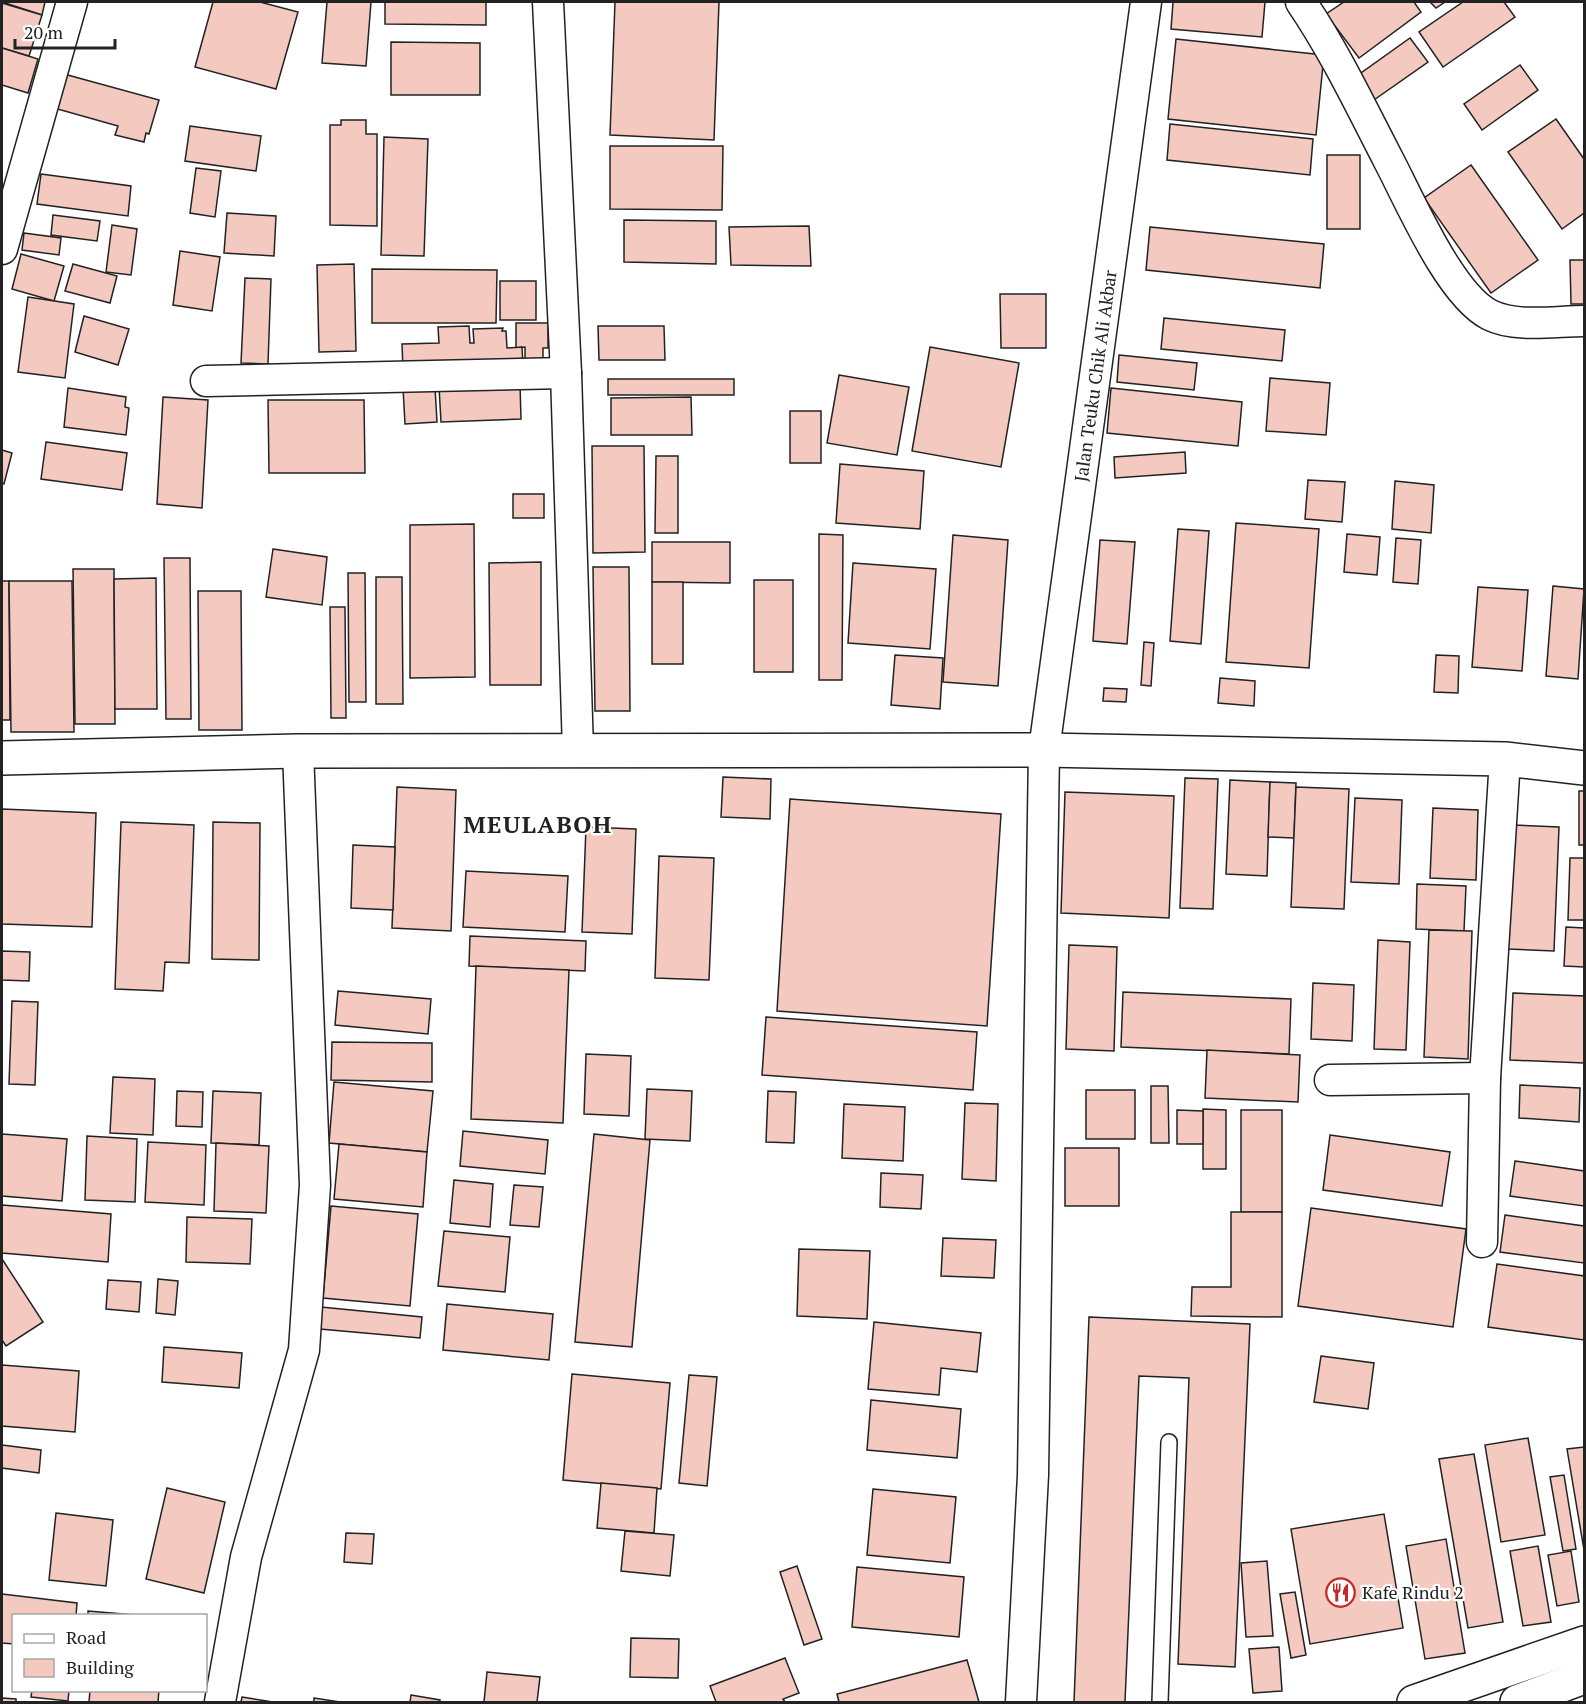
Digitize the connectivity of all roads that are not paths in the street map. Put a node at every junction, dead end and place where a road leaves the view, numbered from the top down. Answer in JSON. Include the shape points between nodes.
{"nodes":[{"id":1,"x":72,"y":2,"type":"edge"},
{"id":2,"x":548,"y":2,"type":"edge"},
{"id":3,"x":1146,"y":2,"type":"edge"},
{"id":4,"x":1301,"y":2,"type":"edge"},
{"id":5,"x":2,"y":249,"type":"edge"},
{"id":6,"x":1584,"y":321,"type":"edge"},
{"id":7,"x":566,"y":373,"type":"junction"},
{"id":8,"x":206,"y":381,"type":"dead end"},
{"id":9,"x":578,"y":750,"type":"junction"},
{"id":10,"x":1044,"y":750,"type":"junction"},
{"id":11,"x":298,"y":752,"type":"junction"},
{"id":12,"x":2,"y":758,"type":"edge"},
{"id":13,"x":1506,"y":759,"type":"junction"},
{"id":14,"x":1584,"y":768,"type":"edge"},
{"id":15,"x":1485,"y":1078,"type":"junction"},
{"id":16,"x":1330,"y":1080,"type":"dead end"},
{"id":17,"x":1482,"y":1242,"type":"dead end"},
{"id":18,"x":1168,"y":1442,"type":"dead end"},
{"id":19,"x":1584,"y":1643,"type":"edge"},
{"id":20,"x":1584,"y":1677,"type":"edge"},
{"id":21,"x":220,"y":1702,"type":"edge"},
{"id":22,"x":1021,"y":1702,"type":"edge"},
{"id":23,"x":1160,"y":1702,"type":"edge"},
{"id":24,"x":1414,"y":1702,"type":"edge"},
{"id":25,"x":1517,"y":1702,"type":"edge"}],
"edges":[{"from":1,"to":5,"type":"street"},
{"from":2,"to":7,"type":"street"},
{"from":3,"to":10,"type":"street","name":"Jalan Teuku Chik Ali Akbar"},
{"from":4,"to":6,"type":"street","via":[[1324,36],[1457,284],[1483,311],[1505,320]]},
{"from":7,"to":8,"type":"street"},
{"from":7,"to":9,"type":"street"},
{"from":9,"to":10,"type":"main road"},
{"from":9,"to":11,"type":"main road"},
{"from":10,"to":13,"type":"main road"},
{"from":10,"to":22,"type":"street","name":"Jalan Teuku Chik Ali Akbar","via":[[1033,1474]]},
{"from":11,"to":12,"type":"main road"},
{"from":11,"to":21,"type":"street","via":[[315,1185],[304,1350],[246,1557]]},
{"from":13,"to":14,"type":"main road"},
{"from":13,"to":15,"type":"street"},
{"from":15,"to":16,"type":"street"},
{"from":15,"to":17,"type":"street"},
{"from":18,"to":23,"type":"lane"},
{"from":19,"to":24,"type":"main road"},
{"from":20,"to":25,"type":"main road"}]}
